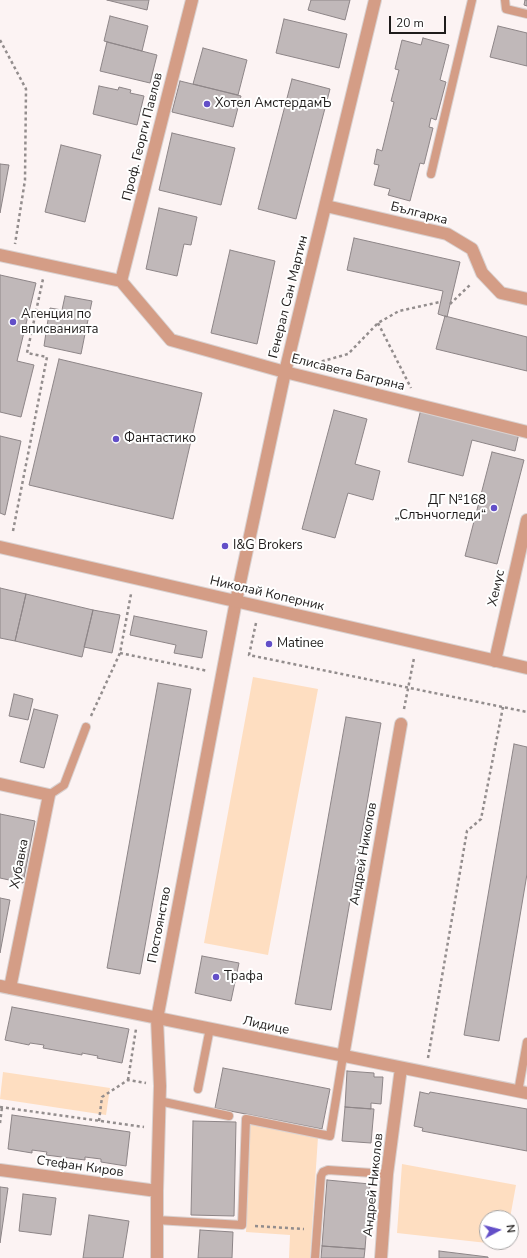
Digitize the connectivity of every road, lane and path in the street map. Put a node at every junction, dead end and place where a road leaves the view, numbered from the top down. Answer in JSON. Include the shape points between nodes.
{"nodes":[{"id":1,"x":192,"y":0,"type":"edge"},
{"id":2,"x":375,"y":0,"type":"edge"},
{"id":3,"x":472,"y":0,"type":"edge"},
{"id":4,"x":505,"y":0,"type":"edge"},
{"id":5,"x":527,"y":14,"type":"edge"},
{"id":6,"x":0,"y":40,"type":"edge"},
{"id":7,"x":431,"y":174,"type":"dead end"},
{"id":8,"x":326,"y":206,"type":"junction"},
{"id":9,"x":0,"y":255,"type":"edge"},
{"id":10,"x":13,"y":258,"type":"junction"},
{"id":11,"x":46,"y":265,"type":"junction"},
{"id":12,"x":482,"y":273,"type":"junction"},
{"id":13,"x":121,"y":281,"type":"junction"},
{"id":14,"x":527,"y":299,"type":"edge"},
{"id":15,"x":440,"y":302,"type":"dead end"},
{"id":16,"x":450,"y":304,"type":"dead end"},
{"id":17,"x":378,"y":323,"type":"junction"},
{"id":18,"x":313,"y":364,"type":"dead end"},
{"id":19,"x":285,"y":372,"type":"junction"},
{"id":20,"x":421,"y":406,"type":"junction"},
{"id":21,"x":527,"y":432,"type":"edge"},
{"id":22,"x":527,"y":520,"type":"edge"},
{"id":23,"x":13,"y":531,"type":"dead end"},
{"id":24,"x":0,"y":548,"type":"edge"},
{"id":25,"x":131,"y":594,"type":"dead end"},
{"id":26,"x":236,"y":601,"type":"junction"},
{"id":27,"x":256,"y":623,"type":"dead end"},
{"id":28,"x":120,"y":653,"type":"junction"},
{"id":29,"x":414,"y":658,"type":"dead end"},
{"id":30,"x":495,"y":661,"type":"junction"},
{"id":31,"x":527,"y":668,"type":"edge"},
{"id":32,"x":222,"y":673,"type":"junction"},
{"id":33,"x":408,"y":688,"type":"junction"},
{"id":34,"x":503,"y":707,"type":"junction"},
{"id":35,"x":527,"y":712,"type":"edge"},
{"id":36,"x":402,"y":724,"type":"joint"},
{"id":37,"x":86,"y":727,"type":"joint"},
{"id":38,"x":0,"y":784,"type":"edge"},
{"id":39,"x":49,"y":796,"type":"junction"},
{"id":40,"x":5,"y":987,"type":"edge"},
{"id":41,"x":139,"y":1015,"type":"junction"},
{"id":42,"x":157,"y":1019,"type":"junction"},
{"id":43,"x":210,"y":1028,"type":"junction"},
{"id":44,"x":527,"y":1042,"type":"edge"},
{"id":45,"x":343,"y":1056,"type":"junction"},
{"id":46,"x":401,"y":1068,"type":"junction"},
{"id":47,"x":425,"y":1073,"type":"junction"},
{"id":48,"x":198,"y":1089,"type":"dead end"},
{"id":49,"x":523,"y":1092,"type":"edge"},
{"id":50,"x":160,"y":1101,"type":"junction"},
{"id":51,"x":1,"y":1107,"type":"edge"},
{"id":52,"x":229,"y":1116,"type":"dead end"},
{"id":53,"x":99,"y":1121,"type":"junction"},
{"id":54,"x":0,"y":1123,"type":"edge"},
{"id":55,"x":158,"y":1129,"type":"junction"},
{"id":56,"x":0,"y":1170,"type":"edge"},
{"id":57,"x":387,"y":1174,"type":"junction"},
{"id":58,"x":157,"y":1191,"type":"junction"},
{"id":59,"x":156,"y":1220,"type":"junction"},
{"id":60,"x":242,"y":1225,"type":"junction"},
{"id":61,"x":291,"y":1228,"type":"dead end"},
{"id":62,"x":157,"y":1258,"type":"edge"},
{"id":63,"x":315,"y":1258,"type":"edge"},
{"id":64,"x":381,"y":1258,"type":"edge"}],
"edges":[{"from":1,"to":13,"type":"street","name":"Проф. Георги Павлов"},
{"from":2,"to":8,"type":"street","name":"Генерал Сан Мартин"},
{"from":3,"to":7,"type":"lane"},
{"from":4,"to":5,"type":"lane","via":[[506,9]]},
{"from":6,"to":10,"type":"path","via":[[26,89],[25,180]]},
{"from":8,"to":12,"type":"street","name":"Българка","via":[[447,234],[472,249]]},
{"from":8,"to":19,"type":"street","name":"Генерал Сан Мартин"},
{"from":9,"to":10,"type":"street"},
{"from":10,"to":11,"type":"street"},
{"from":11,"to":13,"type":"street"},
{"from":11,"to":23,"type":"path","via":[[27,353],[47,357]]},
{"from":12,"to":14,"type":"street","name":"Българка","via":[[501,293]]},
{"from":12,"to":16,"type":"path"},
{"from":13,"to":19,"type":"street","name":"Елисавета Багряна","via":[[171,340]]},
{"from":15,"to":17,"type":"path","via":[[399,311]]},
{"from":17,"to":18,"type":"path","via":[[348,354]]},
{"from":17,"to":20,"type":"path"},
{"from":19,"to":20,"type":"street","name":"Елисавета Багряна"},
{"from":19,"to":26,"type":"street","name":"Генерал Сан Мартин"},
{"from":20,"to":21,"type":"street","name":"Елисавета Багряна"},
{"from":22,"to":30,"type":"street","name":"Хемус"},
{"from":24,"to":26,"type":"street","name":"Николай Коперник"},
{"from":25,"to":28,"type":"path"},
{"from":26,"to":30,"type":"street","name":"Николай Коперник"},
{"from":26,"to":32,"type":"street","name":"Постоянство"},
{"from":27,"to":33,"type":"path","via":[[249,655]]},
{"from":28,"to":32,"type":"path"},
{"from":28,"to":37,"type":"path"},
{"from":29,"to":33,"type":"path"},
{"from":30,"to":31,"type":"street","name":"Николай Коперник"},
{"from":32,"to":42,"type":"street","name":"Постоянство"},
{"from":33,"to":34,"type":"path"},
{"from":33,"to":36,"type":"path"},
{"from":34,"to":35,"type":"path"},
{"from":34,"to":47,"type":"path","via":[[481,819],[466,831]]},
{"from":36,"to":45,"type":"street","name":"Андрей Николов"},
{"from":37,"to":39,"type":"lane","via":[[64,785]]},
{"from":38,"to":39,"type":"street"},
{"from":39,"to":40,"type":"street","name":"Хубавка"},
{"from":40,"to":41,"type":"street","name":"Лидице"},
{"from":41,"to":42,"type":"street","name":"Лидице"},
{"from":41,"to":53,"type":"path","via":[[128,1080],[102,1097]]},
{"from":42,"to":43,"type":"street","name":"Лидице"},
{"from":42,"to":50,"type":"street","name":"Постоянство"},
{"from":43,"to":45,"type":"street","name":"Лидице"},
{"from":43,"to":48,"type":"lane"},
{"from":44,"to":49,"type":"lane"},
{"from":45,"to":46,"type":"street","name":"Лидице"},
{"from":45,"to":60,"type":"lane","via":[[330,1136],[246,1119]]},
{"from":46,"to":47,"type":"street","name":"Лидице"},
{"from":46,"to":57,"type":"street","name":"Андрей Николов"},
{"from":47,"to":49,"type":"street","name":"Лидице"},
{"from":50,"to":52,"type":"lane"},
{"from":50,"to":55,"type":"street","name":"Постоянство"},
{"from":51,"to":53,"type":"path"},
{"from":51,"to":54,"type":"path"},
{"from":53,"to":55,"type":"path"},
{"from":55,"to":58,"type":"street","name":"Постоянство"},
{"from":56,"to":58,"type":"street","name":"Стефан Киров"},
{"from":57,"to":63,"type":"lane","via":[[328,1170],[323,1172]]},
{"from":57,"to":64,"type":"street","name":"Андрей Николов"},
{"from":58,"to":59,"type":"street","name":"Постоянство"},
{"from":59,"to":60,"type":"lane"},
{"from":59,"to":62,"type":"street","name":"Постоянство"},
{"from":60,"to":61,"type":"path"}]}
